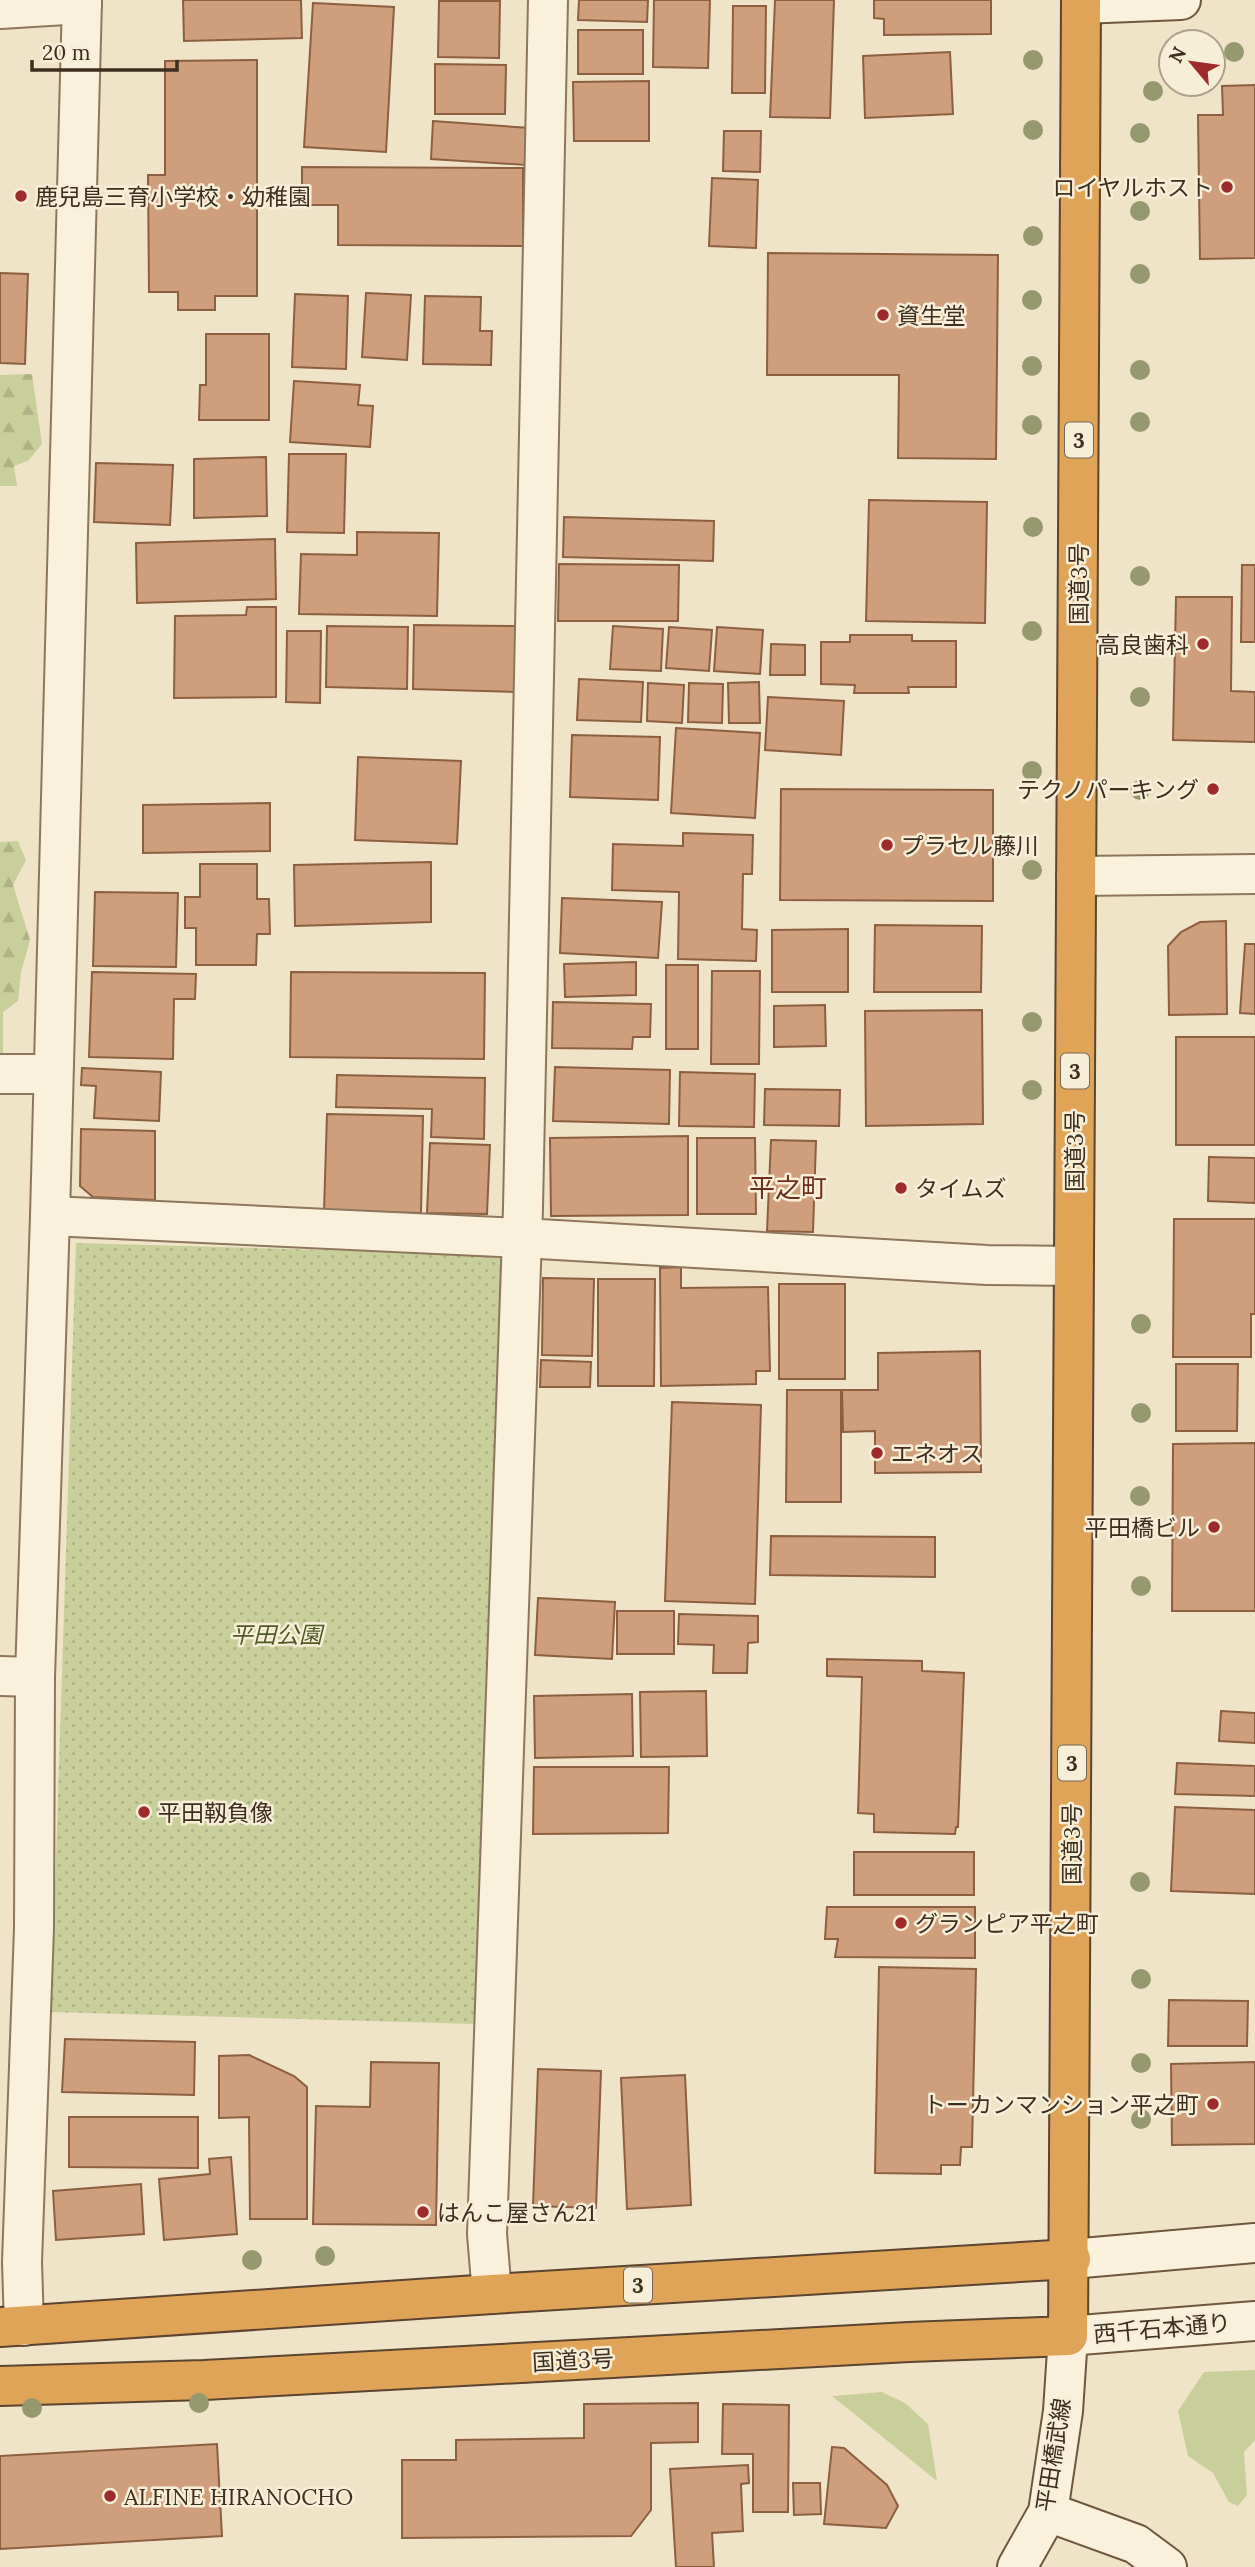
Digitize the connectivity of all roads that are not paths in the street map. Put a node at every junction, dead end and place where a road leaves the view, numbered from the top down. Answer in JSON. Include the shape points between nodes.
{"nodes":[{"id":1,"x":548,"y":0,"type":"edge"},
{"id":2,"x":1181,"y":0,"type":"edge"},
{"id":3,"x":1080,"y":1,"type":"edge"},
{"id":4,"x":82,"y":2,"type":"edge"},
{"id":5,"x":0,"y":9,"type":"edge"},
{"id":6,"x":1255,"y":874,"type":"edge"},
{"id":7,"x":1076,"y":876,"type":"junction"},
{"id":8,"x":0,"y":1074,"type":"edge"},
{"id":9,"x":53,"y":1074,"type":"junction"},
{"id":10,"x":50,"y":1216,"type":"junction"},
{"id":11,"x":522,"y":1238,"type":"junction"},
{"id":12,"x":1074,"y":1266,"type":"junction"},
{"id":13,"x":18,"y":1676,"type":"edge"},
{"id":14,"x":1255,"y":2243,"type":"edge"},
{"id":15,"x":1071,"y":2259,"type":"junction"},
{"id":16,"x":492,"y":2294,"type":"junction"},
{"id":17,"x":1255,"y":2321,"type":"edge"},
{"id":18,"x":12,"y":2326,"type":"edge"},
{"id":19,"x":1069,"y":2336,"type":"junction"},
{"id":20,"x":0,"y":2386,"type":"edge"},
{"id":21,"x":1048,"y":2512,"type":"junction"},
{"id":22,"x":1017,"y":2567,"type":"edge"},
{"id":23,"x":1167,"y":2567,"type":"edge"}],
"edges":[{"from":1,"to":11,"type":"street"},
{"from":2,"to":3,"type":"street"},
{"from":3,"to":7,"type":"highway","name":"国道3号","number":"3"},
{"from":4,"to":5,"type":"street"},
{"from":4,"to":9,"type":"street"},
{"from":6,"to":7,"type":"street"},
{"from":7,"to":12,"type":"highway","name":"国道3号","number":"3"},
{"from":8,"to":9,"type":"street"},
{"from":9,"to":10,"type":"street"},
{"from":10,"to":11,"type":"street"},
{"from":10,"to":13,"type":"street"},
{"from":11,"to":12,"type":"street"},
{"from":11,"to":16,"type":"street","via":[[486,2234]]},
{"from":12,"to":15,"type":"highway","name":"国道3号","number":"3"},
{"from":13,"to":18,"type":"street","via":[[34,1928],[22,2262]]},
{"from":14,"to":15,"type":"street"},
{"from":15,"to":16,"type":"highway","number":"3"},
{"from":15,"to":19,"type":"highway","name":"国道3号","number":"3"},
{"from":16,"to":18,"type":"highway","number":"3"},
{"from":17,"to":19,"type":"street","name":"西千石本通り"},
{"from":19,"to":20,"type":"highway","name":"国道3号","via":[[204,2380]]},
{"from":19,"to":21,"type":"street","name":"平田橋武線"},
{"from":21,"to":22,"type":"street","name":"平田橋武線"},
{"from":21,"to":23,"type":"street","via":[[1136,2544]]}]}
